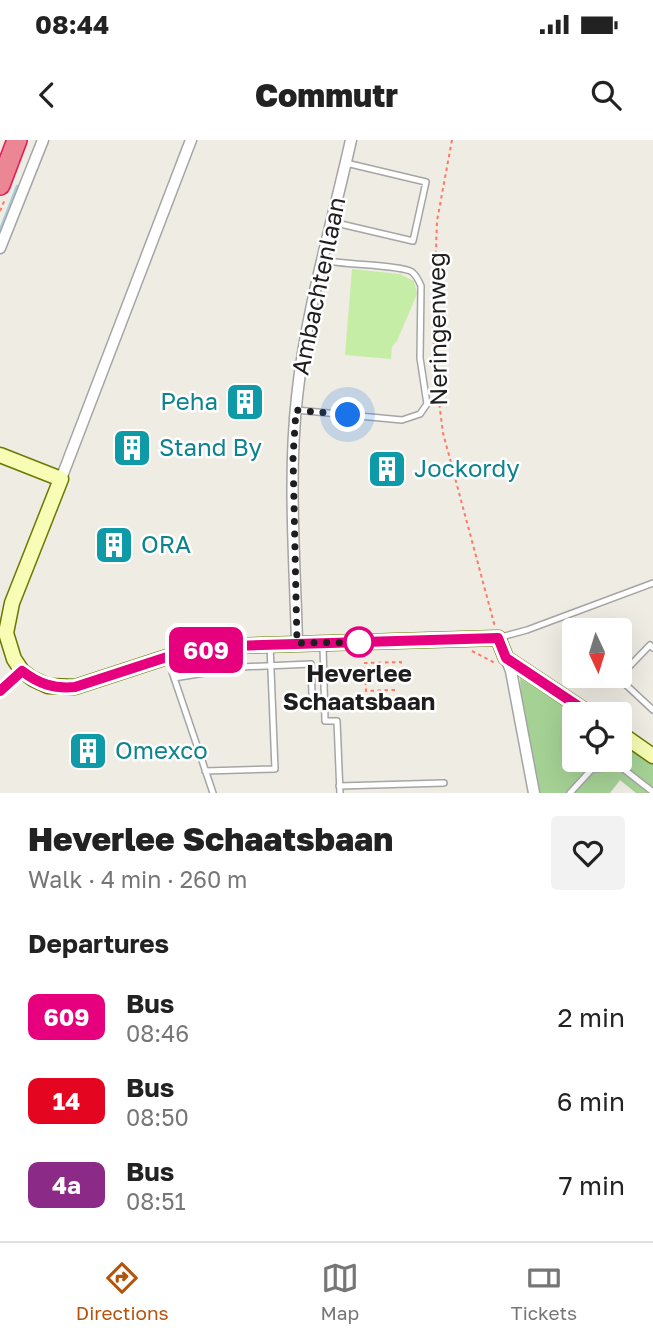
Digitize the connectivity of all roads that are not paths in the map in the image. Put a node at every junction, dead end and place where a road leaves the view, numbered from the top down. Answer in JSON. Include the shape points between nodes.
{"nodes":[{"id":1,"x":17,"y":140,"type":"edge"},
{"id":2,"x":43,"y":140,"type":"edge"},
{"id":3,"x":191,"y":140,"type":"edge"},
{"id":4,"x":351,"y":140,"type":"edge"},
{"id":5,"x":346,"y":163,"type":"junction"},
{"id":6,"x":0,"y":185,"type":"edge"},
{"id":7,"x":332,"y":222,"type":"junction"},
{"id":8,"x":0,"y":248,"type":"edge"},
{"id":9,"x":323,"y":260,"type":"junction"},
{"id":10,"x":296,"y":410,"type":"junction"},
{"id":11,"x":0,"y":454,"type":"edge"},
{"id":12,"x":61,"y":479,"type":"junction"},
{"id":13,"x":653,"y":583,"type":"edge"},
{"id":14,"x":498,"y":638,"type":"junction"},
{"id":15,"x":297,"y":643,"type":"junction"},
{"id":16,"x":323,"y":643,"type":"junction"},
{"id":17,"x":270,"y":644,"type":"junction"},
{"id":18,"x":653,"y":648,"type":"edge"},
{"id":19,"x":167,"y":657,"type":"junction"},
{"id":20,"x":506,"y":658,"type":"junction"},
{"id":21,"x":271,"y":665,"type":"junction"},
{"id":22,"x":22,"y":671,"type":"junction"},
{"id":23,"x":174,"y":678,"type":"junction"},
{"id":24,"x":0,"y":691,"type":"edge"},
{"id":25,"x":312,"y":695,"type":"dead end"},
{"id":26,"x":653,"y":696,"type":"edge"},
{"id":27,"x":572,"y":702,"type":"edge"},
{"id":28,"x":646,"y":703,"type":"junction"},
{"id":29,"x":653,"y":710,"type":"edge"},
{"id":30,"x":632,"y":741,"type":"edge"},
{"id":31,"x":653,"y":756,"type":"edge"},
{"id":32,"x":205,"y":771,"type":"junction"},
{"id":33,"x":444,"y":783,"type":"dead end"},
{"id":34,"x":340,"y":786,"type":"junction"},
{"id":35,"x":653,"y":792,"type":"edge"},
{"id":36,"x":213,"y":793,"type":"edge"},
{"id":37,"x":340,"y":793,"type":"edge"},
{"id":38,"x":534,"y":793,"type":"edge"},
{"id":39,"x":570,"y":793,"type":"edge"}],
"edges":[{"from":1,"to":6,"type":"highway"},
{"from":2,"to":8,"type":"street"},
{"from":3,"to":12,"type":"street"},
{"from":4,"to":5,"type":"street","name":"Ambachtenlaan"},
{"from":5,"to":7,"type":"street","name":"Ambachtenlaan"},
{"from":5,"to":7,"type":"lane","via":[[426,182],[413,241]]},
{"from":7,"to":9,"type":"street","name":"Ambachtenlaan"},
{"from":9,"to":10,"type":"street","name":"Ambachtenlaan","via":[[300,367]]},
{"from":9,"to":10,"type":"lane","via":[[406,269],[418,277],[420,358],[428,404],[421,414],[402,420]]},
{"from":10,"to":15,"type":"street","name":"Ambachtenlaan"},
{"from":11,"to":12,"type":"street"},
{"from":12,"to":22,"type":"street","via":[[6,633]]},
{"from":13,"to":14,"type":"lane"},
{"from":14,"to":16,"type":"street"},
{"from":14,"to":20,"type":"street"},
{"from":15,"to":16,"type":"street"},
{"from":15,"to":17,"type":"street"},
{"from":16,"to":34,"type":"lane","via":[[325,721],[337,721]]},
{"from":17,"to":19,"type":"street"},
{"from":17,"to":21,"type":"lane"},
{"from":18,"to":28,"type":"lane","via":[[650,645],[623,673],[624,683]]},
{"from":19,"to":22,"type":"street","via":[[75,687],[48,686]]},
{"from":19,"to":23,"type":"lane"},
{"from":20,"to":27,"type":"street"},
{"from":20,"to":38,"type":"street"},
{"from":21,"to":23,"type":"lane"},
{"from":21,"to":25,"type":"lane","via":[[311,664]]},
{"from":21,"to":32,"type":"lane","via":[[275,769]]},
{"from":22,"to":24,"type":"street"},
{"from":23,"to":32,"type":"lane"},
{"from":26,"to":28,"type":"lane"},
{"from":28,"to":29,"type":"lane"},
{"from":30,"to":31,"type":"street"},
{"from":32,"to":36,"type":"lane"},
{"from":33,"to":34,"type":"lane"},
{"from":34,"to":37,"type":"lane"},
{"from":35,"to":39,"type":"lane","via":[[621,767],[592,769]]}]}
